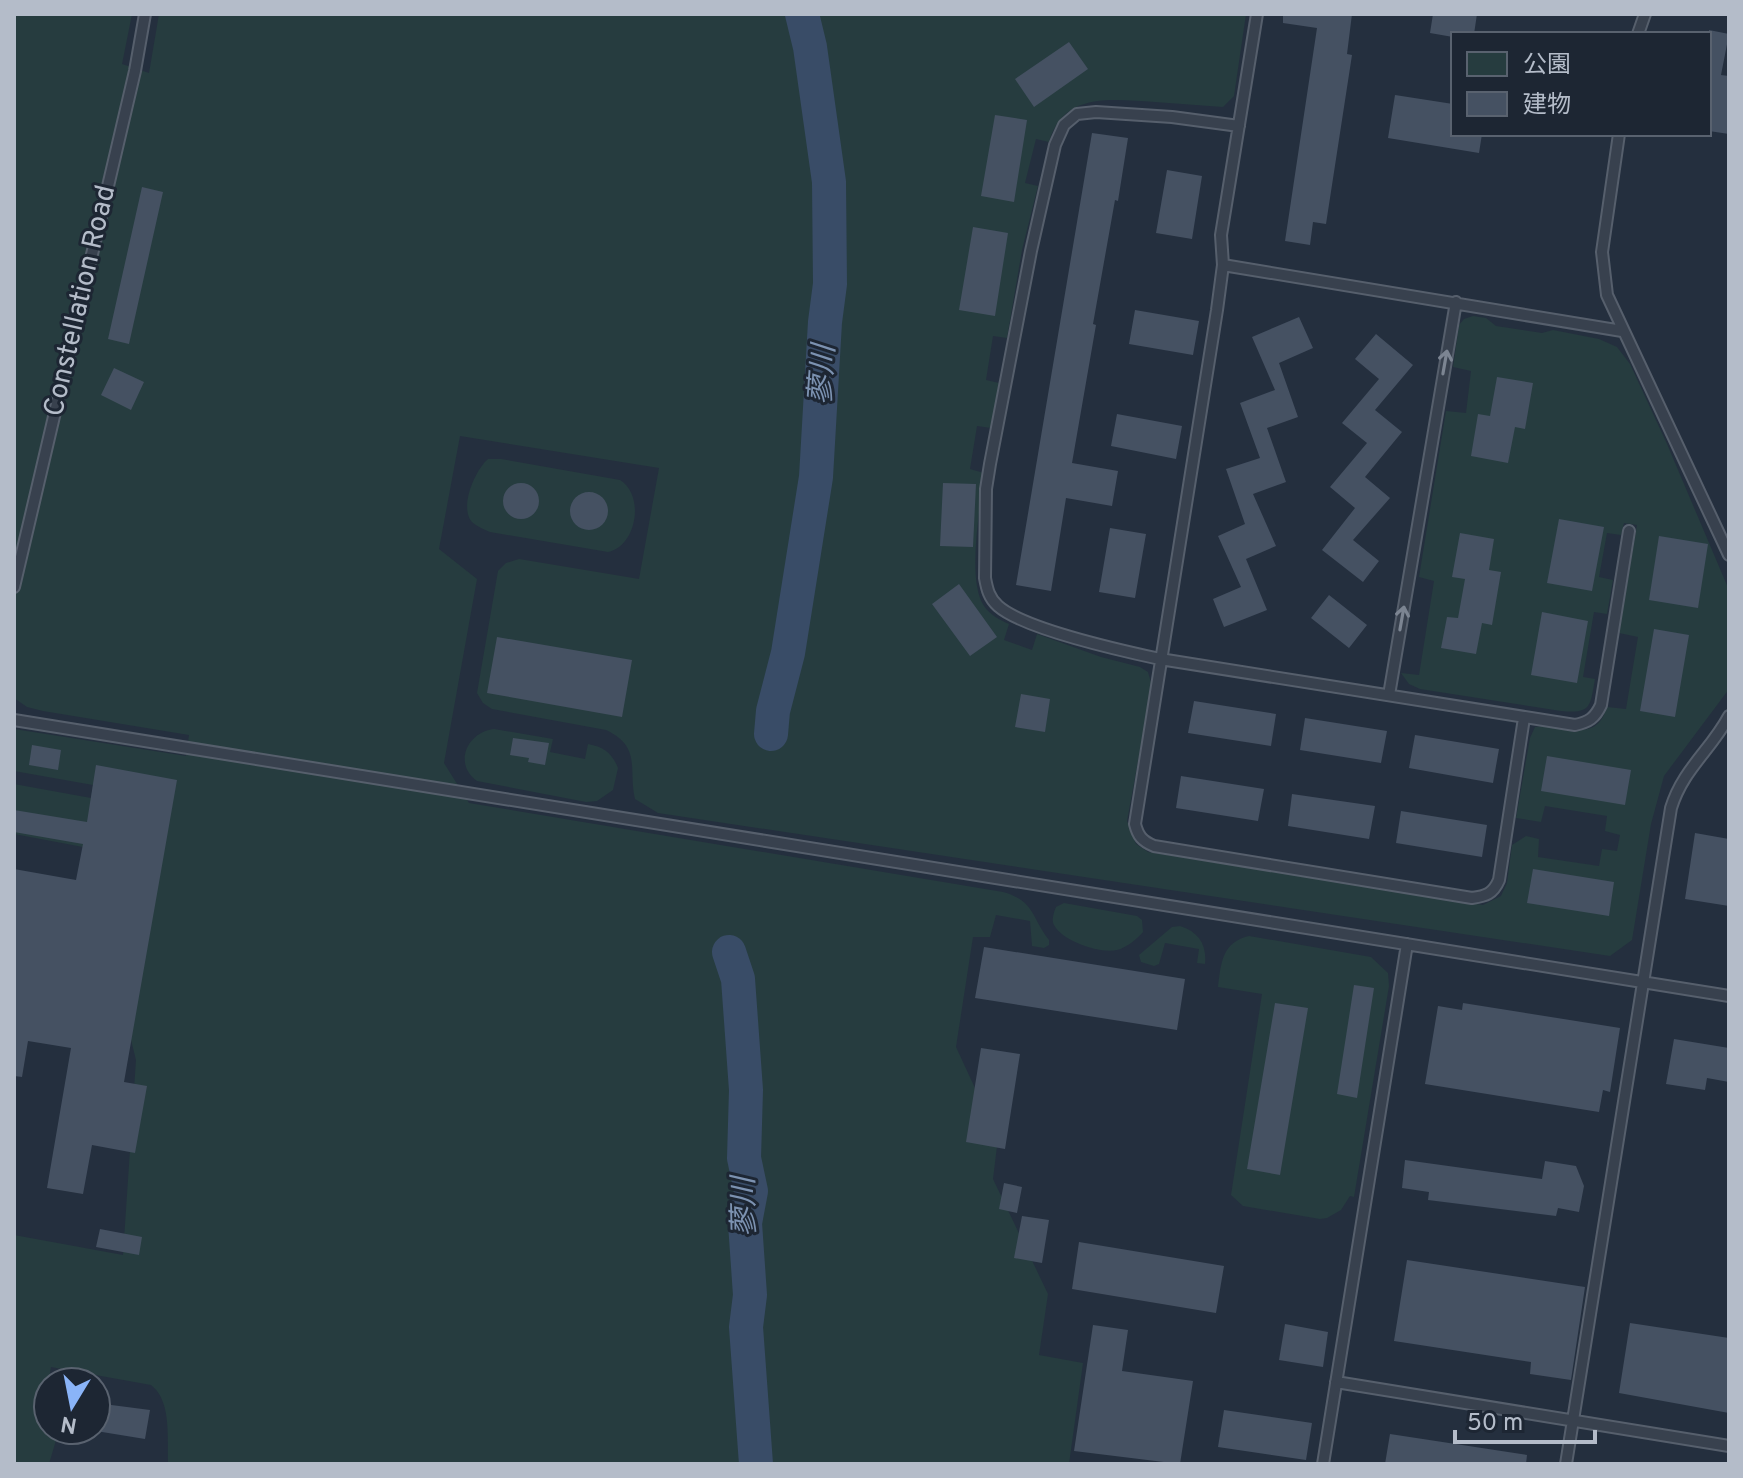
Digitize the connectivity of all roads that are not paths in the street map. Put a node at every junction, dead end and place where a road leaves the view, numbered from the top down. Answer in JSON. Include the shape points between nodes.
{"nodes":[{"id":1,"x":145,"y":14,"type":"edge"},
{"id":2,"x":1257,"y":14,"type":"edge"},
{"id":3,"x":1239,"y":126,"type":"junction"},
{"id":4,"x":1619,"y":136,"type":"edge"},
{"id":5,"x":1223,"y":265,"type":"junction"},
{"id":6,"x":1456,"y":302,"type":"junction"},
{"id":7,"x":1622,"y":331,"type":"junction"},
{"id":8,"x":1629,"y":531,"type":"dead end"},
{"id":9,"x":1729,"y":555,"type":"edge"},
{"id":10,"x":14,"y":587,"type":"edge"},
{"id":11,"x":1160,"y":659,"type":"junction"},
{"id":12,"x":1389,"y":695,"type":"junction"},
{"id":13,"x":1729,"y":716,"type":"edge"},
{"id":14,"x":1524,"y":718,"type":"junction"},
{"id":15,"x":14,"y":720,"type":"edge"},
{"id":16,"x":1407,"y":944,"type":"junction"},
{"id":17,"x":1643,"y":982,"type":"junction"},
{"id":18,"x":1729,"y":996,"type":"edge"},
{"id":19,"x":1336,"y":1382,"type":"junction"},
{"id":20,"x":1573,"y":1420,"type":"junction"},
{"id":21,"x":1729,"y":1446,"type":"edge"},
{"id":22,"x":1323,"y":1464,"type":"edge"},
{"id":23,"x":1566,"y":1464,"type":"edge"}],
"edges":[{"from":1,"to":10,"type":"lane","name":"Constellation Road"},
{"from":2,"to":3,"type":"lane"},
{"from":3,"to":5,"type":"lane","via":[[1221,235]]},
{"from":3,"to":11,"type":"lane","via":[[1096,112],[1077,114],[1064,125],[1031,251],[988,476],[985,578],[995,604],[1042,626]]},
{"from":4,"to":7,"type":"lane","via":[[1602,252],[1607,295]]},
{"from":5,"to":6,"type":"lane"},
{"from":5,"to":11,"type":"lane"},
{"from":6,"to":7,"type":"lane"},
{"from":12,"to":6,"type":"lane","one_way":true},
{"from":7,"to":9,"type":"lane"},
{"from":8,"to":14,"type":"lane","via":[[1596,716],[1575,725]]},
{"from":11,"to":12,"type":"lane"},
{"from":11,"to":14,"type":"lane","via":[[1135,824],[1144,842],[1472,898],[1494,890],[1499,880]]},
{"from":12,"to":14,"type":"lane"},
{"from":13,"to":17,"type":"lane","via":[[1674,797]]},
{"from":15,"to":16,"type":"lane"},
{"from":16,"to":17,"type":"lane"},
{"from":16,"to":19,"type":"lane"},
{"from":17,"to":18,"type":"lane"},
{"from":17,"to":20,"type":"lane"},
{"from":19,"to":20,"type":"lane"},
{"from":19,"to":22,"type":"lane"},
{"from":20,"to":21,"type":"lane"},
{"from":20,"to":23,"type":"lane"}]}
